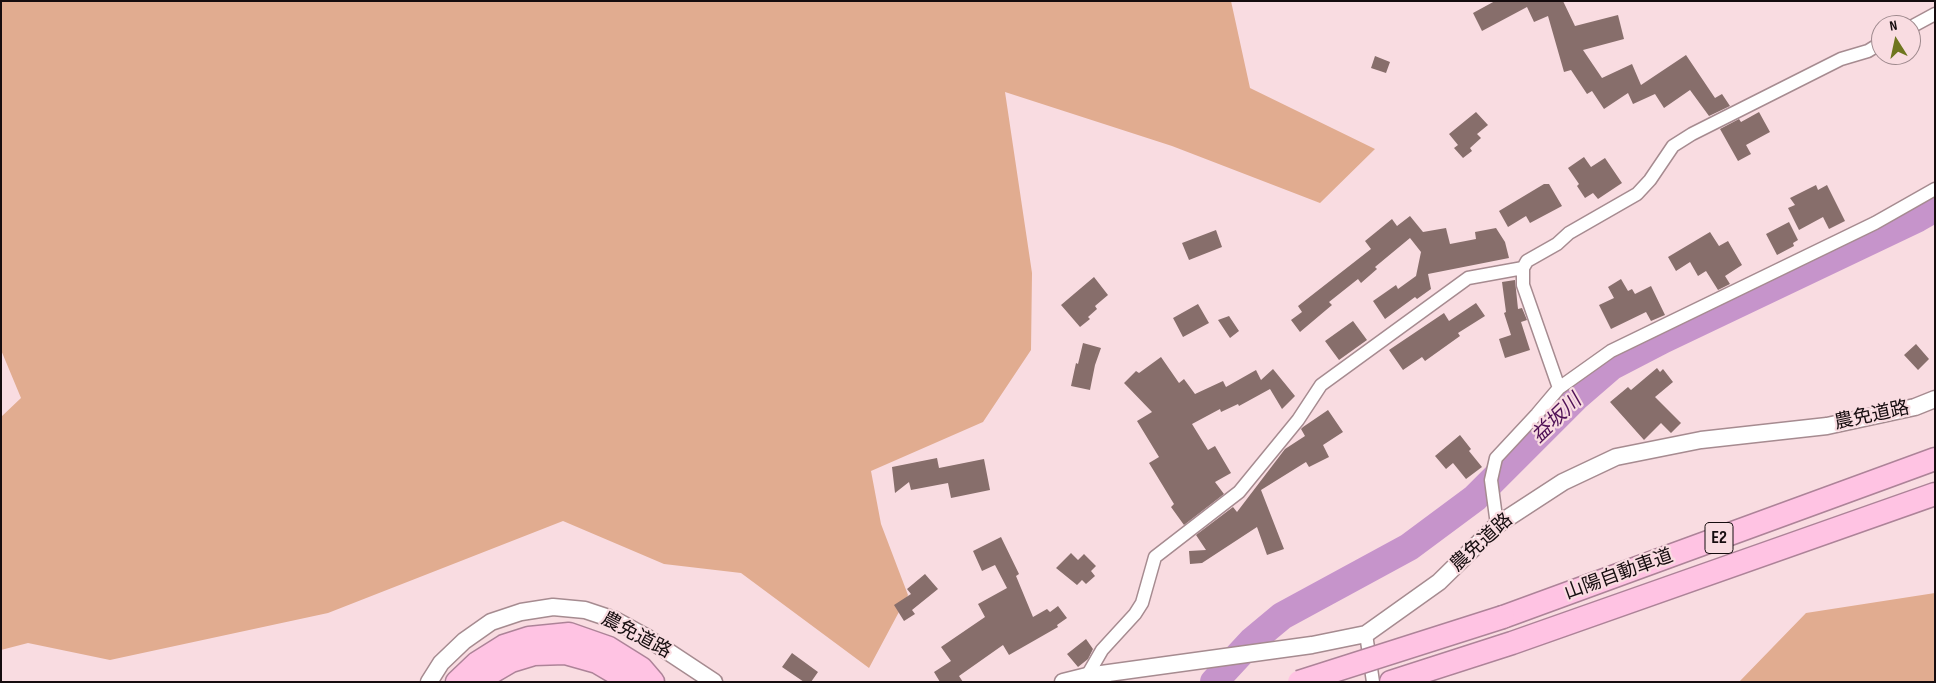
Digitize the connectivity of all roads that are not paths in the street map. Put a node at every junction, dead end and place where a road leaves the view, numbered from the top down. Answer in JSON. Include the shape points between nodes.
{"nodes":[{"id":1,"x":1935,"y":14,"type":"edge"},
{"id":2,"x":1921,"y":22,"type":"edge"},
{"id":3,"x":1871,"y":49,"type":"edge"},
{"id":4,"x":1935,"y":189,"type":"edge"},
{"id":5,"x":1523,"y":268,"type":"junction"},
{"id":6,"x":1558,"y":388,"type":"junction"},
{"id":7,"x":1935,"y":400,"type":"edge"},
{"id":8,"x":1935,"y":458,"type":"edge"},
{"id":9,"x":1935,"y":494,"type":"edge"},
{"id":10,"x":1497,"y":525,"type":"junction"},
{"id":11,"x":1366,"y":634,"type":"junction"},
{"id":12,"x":1512,"y":643,"type":"junction"},
{"id":13,"x":1087,"y":676,"type":"junction"},
{"id":14,"x":429,"y":682,"type":"edge"},
{"id":15,"x":457,"y":682,"type":"edge"},
{"id":16,"x":481,"y":682,"type":"edge"},
{"id":17,"x":631,"y":682,"type":"edge"},
{"id":18,"x":653,"y":682,"type":"edge"},
{"id":19,"x":714,"y":682,"type":"edge"},
{"id":20,"x":1063,"y":682,"type":"edge"},
{"id":21,"x":1105,"y":682,"type":"edge"},
{"id":22,"x":1299,"y":682,"type":"edge"},
{"id":23,"x":1372,"y":682,"type":"edge"},
{"id":24,"x":1391,"y":682,"type":"edge"},
{"id":25,"x":1412,"y":682,"type":"edge"}],
"edges":[{"from":1,"to":2,"type":"street"},
{"from":3,"to":5,"type":"street","via":[[1840,58],[1692,134],[1673,146],[1637,194],[1532,257]]},
{"from":4,"to":6,"type":"street","via":[[1875,223],[1610,351]]},
{"from":5,"to":6,"type":"street","via":[[1523,285]]},
{"from":5,"to":13,"type":"street","via":[[1468,278],[1321,386],[1298,420],[1239,492],[1156,557],[1142,603],[1102,650]]},
{"from":6,"to":10,"type":"street","via":[[1496,458],[1491,480]]},
{"from":7,"to":10,"type":"street","name":"農免道路","via":[[1827,426],[1701,440],[1616,457],[1563,482]]},
{"from":8,"to":22,"type":"highway","name":"山陽自動車道","number":"E2","bridge":true,"via":[[1503,617]]},
{"from":9,"to":12,"type":"highway","name":"山陽自動車道","number":"E2"},
{"from":10,"to":11,"type":"street","name":"農免道路","via":[[1439,582]]},
{"from":11,"to":13,"type":"street","name":"農免道路","via":[[1312,645]]},
{"from":11,"to":23,"type":"street"},
{"from":12,"to":24,"type":"highway","name":"山陽自動車道","number":"E2"},
{"from":12,"to":25,"type":"highway"},
{"from":13,"to":20,"type":"street","name":"農免道路"},
{"from":13,"to":21,"type":"street"},
{"from":14,"to":19,"type":"street","name":"農免道路","via":[[441,664],[464,641],[491,622],[521,612],[553,607],[584,610],[615,620]]},
{"from":15,"to":18,"type":"highway","via":[[477,663],[504,646],[529,638],[569,634],[610,648],[641,668]]},
{"from":16,"to":17,"type":"highway","via":[[486,675],[510,661],[534,654],[565,653],[597,662]]}]}
